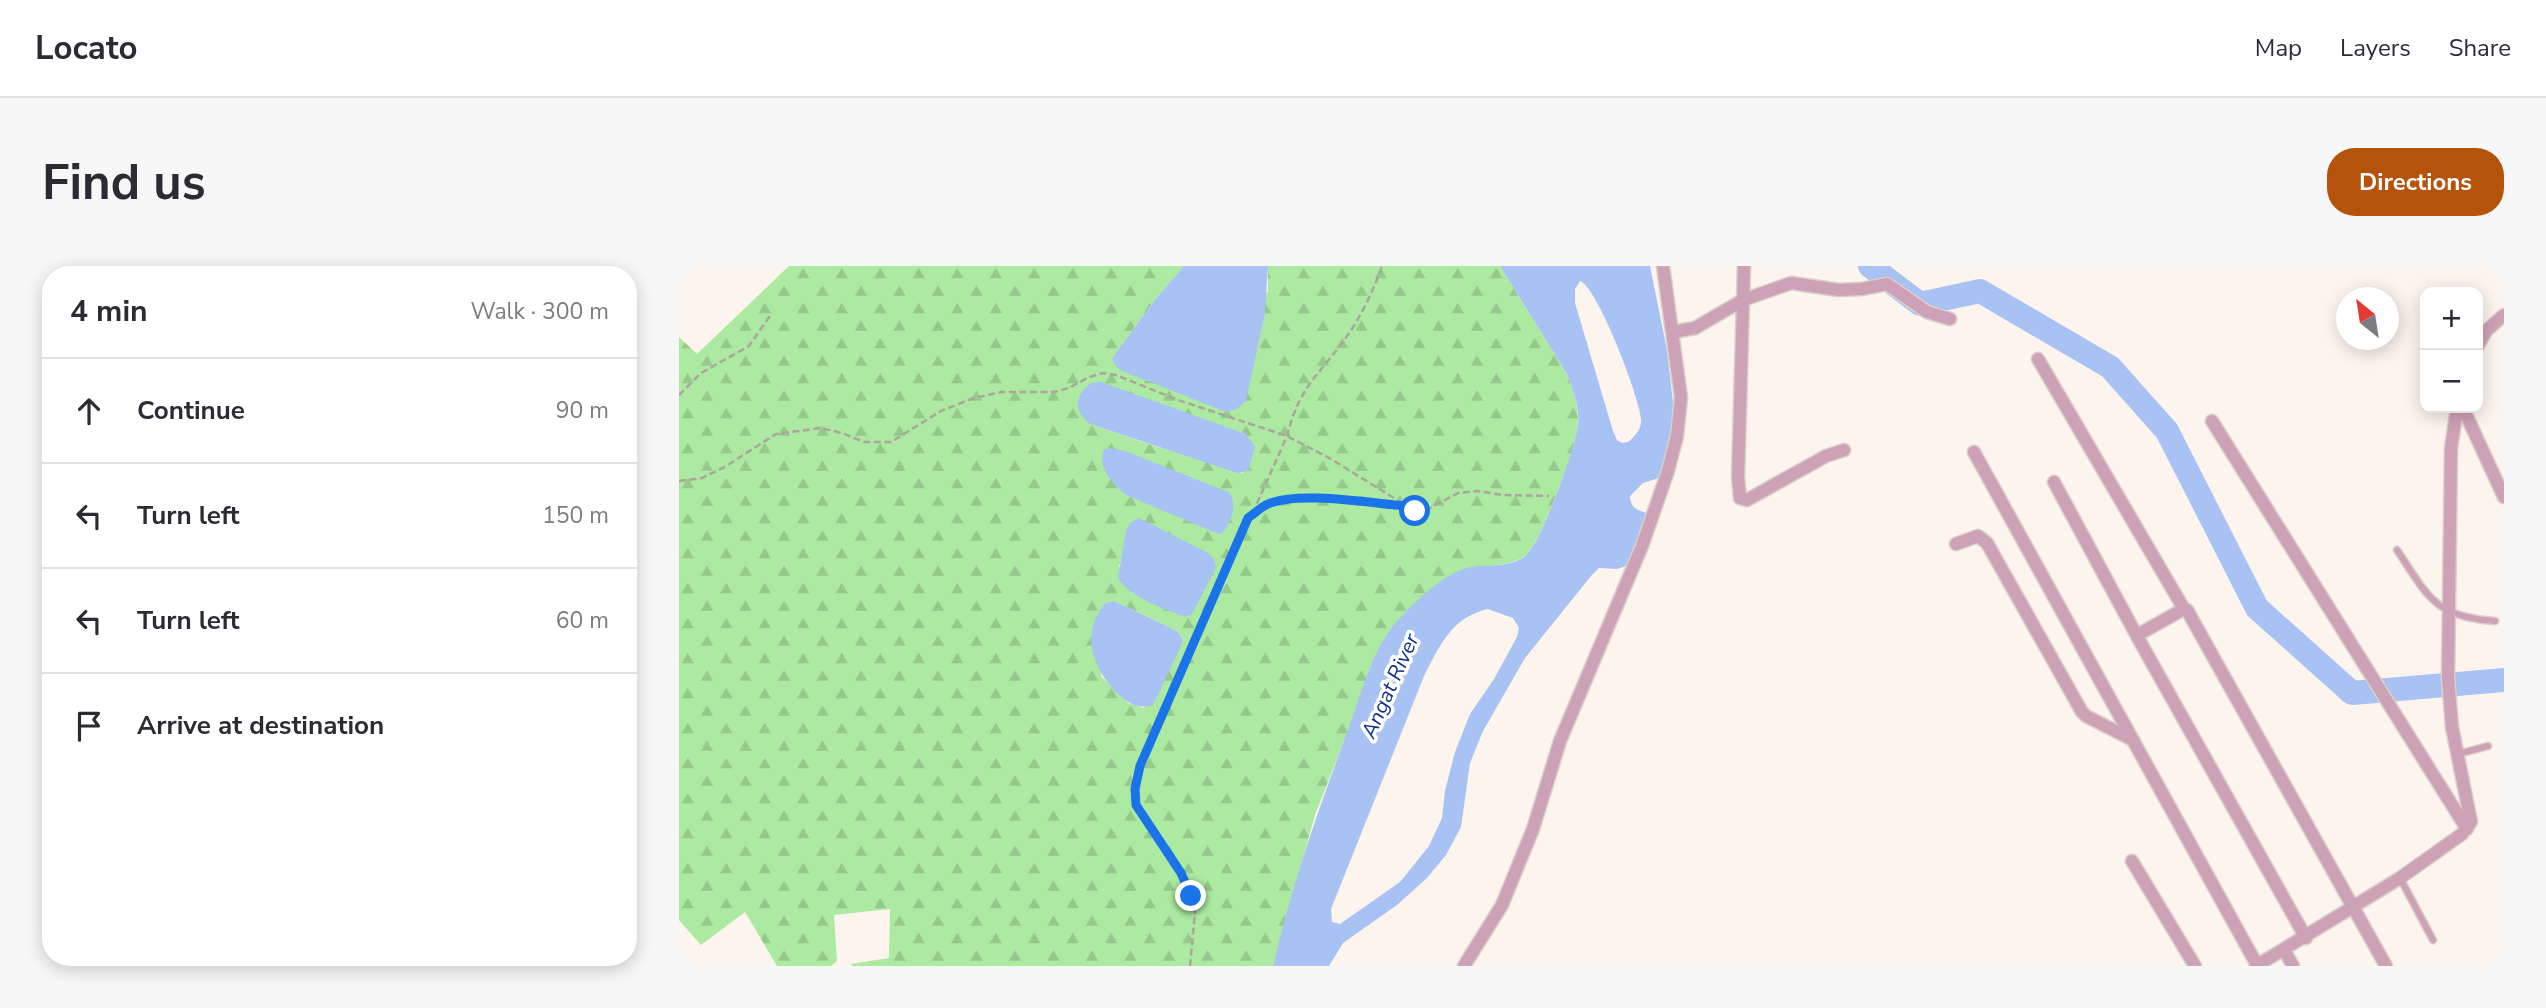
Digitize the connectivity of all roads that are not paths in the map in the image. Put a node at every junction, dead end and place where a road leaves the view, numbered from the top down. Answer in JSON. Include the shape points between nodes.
{"nodes":[{"id":1,"x":1663,"y":266,"type":"edge"},
{"id":2,"x":1744,"y":266,"type":"edge"},
{"id":3,"x":1743,"y":300,"type":"junction"},
{"id":4,"x":2504,"y":315,"type":"edge"},
{"id":5,"x":1950,"y":319,"type":"dead end"},
{"id":6,"x":1673,"y":332,"type":"junction"},
{"id":7,"x":2483,"y":336,"type":"edge"},
{"id":8,"x":2038,"y":359,"type":"dead end"},
{"id":9,"x":2459,"y":413,"type":"edge"},
{"id":10,"x":2462,"y":413,"type":"edge"},
{"id":11,"x":2212,"y":421,"type":"dead end"},
{"id":12,"x":1844,"y":450,"type":"dead end"},
{"id":13,"x":1974,"y":452,"type":"dead end"},
{"id":14,"x":2054,"y":482,"type":"dead end"},
{"id":15,"x":2504,"y":497,"type":"edge"},
{"id":16,"x":1956,"y":544,"type":"dead end"},
{"id":17,"x":2397,"y":550,"type":"dead end"},
{"id":18,"x":2184,"y":609,"type":"junction"},
{"id":19,"x":2450,"y":612,"type":"junction"},
{"id":20,"x":2495,"y":621,"type":"dead end"},
{"id":21,"x":2138,"y":638,"type":"junction"},
{"id":22,"x":2134,"y":741,"type":"junction"},
{"id":23,"x":2488,"y":746,"type":"dead end"},
{"id":24,"x":2456,"y":755,"type":"junction"},
{"id":25,"x":2467,"y":829,"type":"junction"},
{"id":26,"x":2132,"y":861,"type":"dead end"},
{"id":27,"x":2400,"y":878,"type":"junction"},
{"id":28,"x":2354,"y":907,"type":"junction"},
{"id":29,"x":2305,"y":937,"type":"junction"},
{"id":30,"x":2433,"y":940,"type":"dead end"},
{"id":31,"x":2284,"y":950,"type":"junction"},
{"id":32,"x":1464,"y":966,"type":"edge"},
{"id":33,"x":2195,"y":966,"type":"edge"},
{"id":34,"x":2256,"y":966,"type":"edge"},
{"id":35,"x":2293,"y":966,"type":"edge"},
{"id":36,"x":2386,"y":966,"type":"edge"}],
"edges":[{"from":1,"to":6,"type":"street"},
{"from":2,"to":3,"type":"street"},
{"from":3,"to":5,"type":"street","via":[[1791,282],[1839,290],[1887,284],[1927,312]]},
{"from":3,"to":6,"type":"street","via":[[1695,328]]},
{"from":3,"to":12,"type":"street","via":[[1740,498],[1747,500]]},
{"from":4,"to":7,"type":"street"},
{"from":6,"to":32,"type":"street","via":[[1680,414],[1655,512],[1560,741],[1533,829],[1502,905]]},
{"from":8,"to":18,"type":"street"},
{"from":9,"to":19,"type":"street","via":[[2451,448]]},
{"from":10,"to":15,"type":"street"},
{"from":11,"to":25,"type":"street"},
{"from":13,"to":22,"type":"street"},
{"from":14,"to":21,"type":"street"},
{"from":16,"to":22,"type":"street","via":[[1978,536],[1987,543],[2082,712]]},
{"from":17,"to":19,"type":"lane","via":[[2431,598]]},
{"from":18,"to":21,"type":"street"},
{"from":18,"to":28,"type":"street"},
{"from":19,"to":20,"type":"lane"},
{"from":19,"to":24,"type":"street","via":[[2448,683]]},
{"from":21,"to":29,"type":"street"},
{"from":22,"to":34,"type":"street"},
{"from":23,"to":24,"type":"lane"},
{"from":24,"to":25,"type":"street","via":[[2467,794],[2471,822]]},
{"from":25,"to":27,"type":"street"},
{"from":26,"to":33,"type":"street"},
{"from":27,"to":28,"type":"street"},
{"from":27,"to":30,"type":"lane"},
{"from":28,"to":29,"type":"street"},
{"from":28,"to":36,"type":"street"},
{"from":29,"to":31,"type":"street"},
{"from":31,"to":34,"type":"street"},
{"from":31,"to":35,"type":"street"}]}
